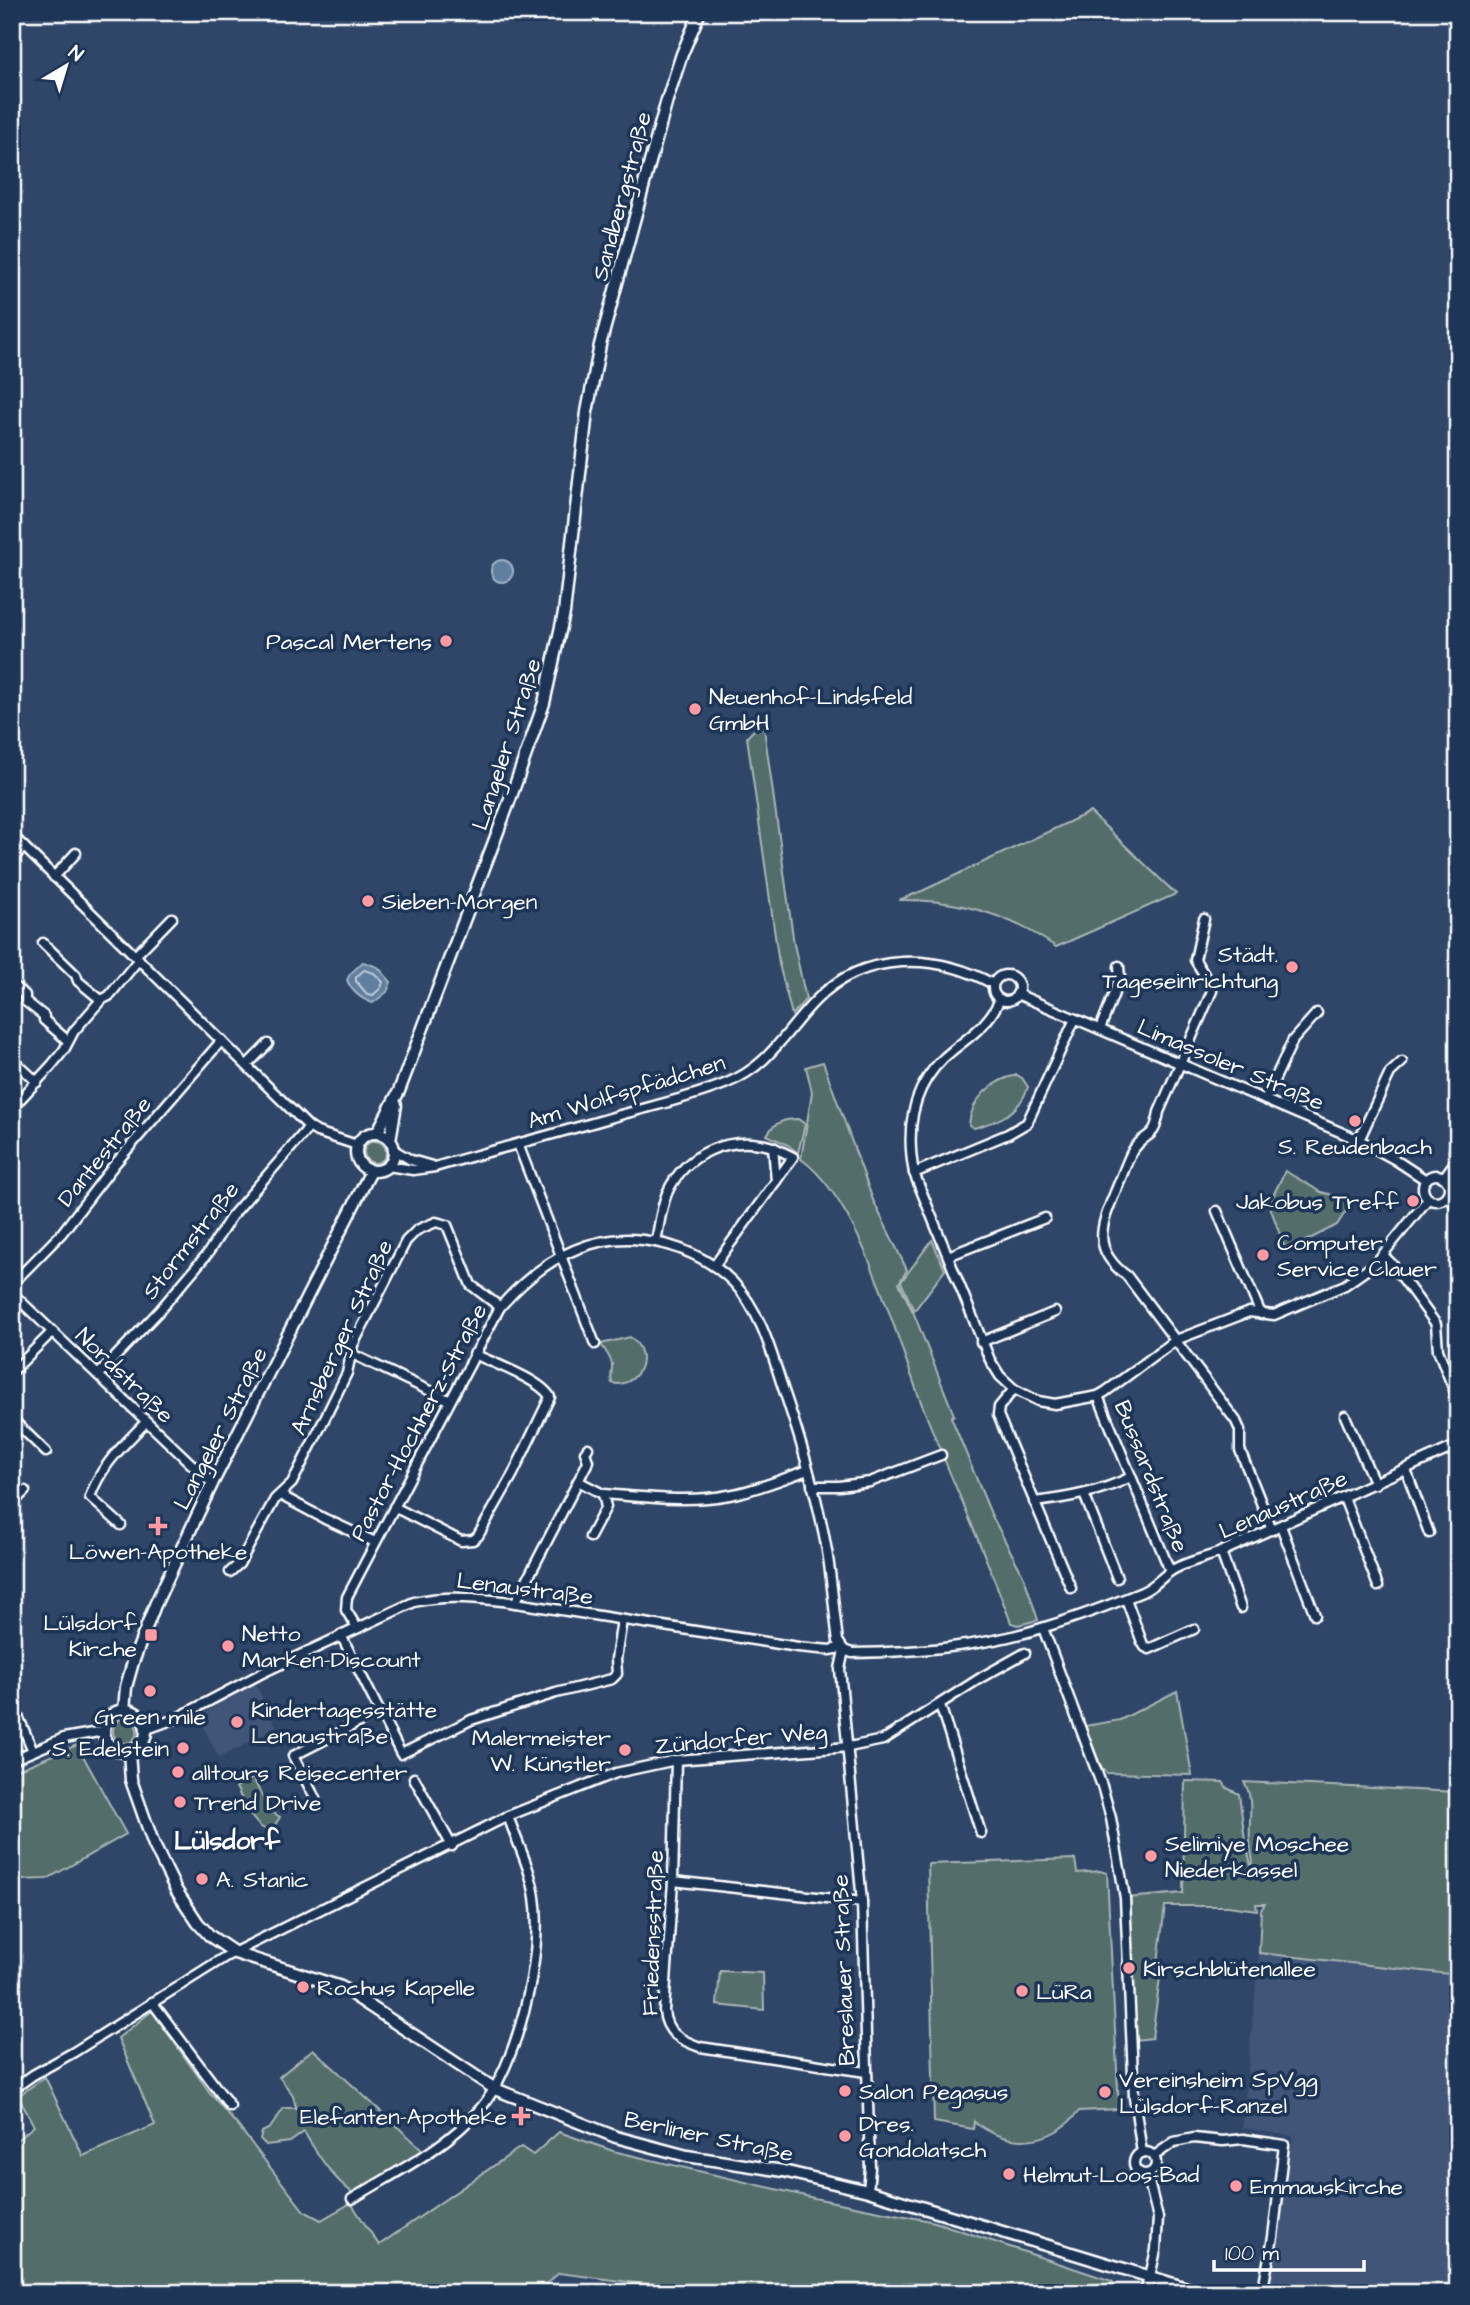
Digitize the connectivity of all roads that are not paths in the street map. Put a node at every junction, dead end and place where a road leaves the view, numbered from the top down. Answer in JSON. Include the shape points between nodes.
{"nodes":[{"id":1,"x":700,"y":12,"type":"edge"},
{"id":2,"x":590,"y":394,"type":"joint"},
{"id":3,"x":12,"y":835,"type":"edge"},
{"id":4,"x":24,"y":847,"type":"junction"},
{"id":5,"x":76,"y":853,"type":"dead end"},
{"id":6,"x":12,"y":859,"type":"edge"},
{"id":7,"x":54,"y":877,"type":"junction"},
{"id":8,"x":172,"y":918,"type":"dead end"},
{"id":9,"x":1204,"y":919,"type":"dead end"},
{"id":10,"x":43,"y":943,"type":"dead end"},
{"id":11,"x":137,"y":958,"type":"junction"},
{"id":12,"x":1119,"y":966,"type":"dead end"},
{"id":13,"x":993,"y":984,"type":"junction"},
{"id":14,"x":13,"y":986,"type":"edge"},
{"id":15,"x":1017,"y":994,"type":"junction"},
{"id":16,"x":1000,"y":999,"type":"junction"},
{"id":17,"x":101,"y":1000,"type":"junction"},
{"id":18,"x":1317,"y":1013,"type":"dead end"},
{"id":19,"x":1075,"y":1019,"type":"junction"},
{"id":20,"x":1100,"y":1029,"type":"junction"},
{"id":21,"x":222,"y":1040,"type":"junction"},
{"id":22,"x":68,"y":1041,"type":"junction"},
{"id":23,"x":268,"y":1044,"type":"dead end"},
{"id":24,"x":12,"y":1059,"type":"edge"},
{"id":25,"x":1402,"y":1062,"type":"dead end"},
{"id":26,"x":1181,"y":1064,"type":"junction"},
{"id":27,"x":247,"y":1065,"type":"junction"},
{"id":28,"x":37,"y":1082,"type":"junction"},
{"id":29,"x":399,"y":1091,"type":"junction"},
{"id":30,"x":1265,"y":1100,"type":"junction"},
{"id":31,"x":12,"y":1108,"type":"edge"},
{"id":32,"x":309,"y":1127,"type":"junction"},
{"id":33,"x":377,"y":1133,"type":"junction"},
{"id":34,"x":1359,"y":1140,"type":"junction"},
{"id":35,"x":518,"y":1144,"type":"junction"},
{"id":36,"x":357,"y":1145,"type":"junction"},
{"id":37,"x":392,"y":1145,"type":"junction"},
{"id":38,"x":1458,"y":1146,"type":"edge"},
{"id":39,"x":773,"y":1147,"type":"junction"},
{"id":40,"x":1456,"y":1162,"type":"edge"},
{"id":41,"x":388,"y":1166,"type":"junction"},
{"id":42,"x":435,"y":1167,"type":"junction"},
{"id":43,"x":371,"y":1171,"type":"junction"},
{"id":44,"x":914,"y":1173,"type":"junction"},
{"id":45,"x":1444,"y":1177,"type":"junction"},
{"id":46,"x":1426,"y":1180,"type":"junction"},
{"id":47,"x":776,"y":1181,"type":"junction"},
{"id":48,"x":1447,"y":1196,"type":"junction"},
{"id":49,"x":1428,"y":1199,"type":"junction"},
{"id":50,"x":1458,"y":1206,"type":"edge"},
{"id":51,"x":1217,"y":1211,"type":"dead end"},
{"id":52,"x":1045,"y":1218,"type":"dead end"},
{"id":53,"x":656,"y":1242,"type":"junction"},
{"id":54,"x":561,"y":1255,"type":"junction"},
{"id":55,"x":1383,"y":1255,"type":"junction"},
{"id":56,"x":948,"y":1256,"type":"junction"},
{"id":57,"x":714,"y":1266,"type":"junction"},
{"id":58,"x":12,"y":1284,"type":"edge"},
{"id":59,"x":12,"y":1293,"type":"edge"},
{"id":60,"x":500,"y":1307,"type":"junction"},
{"id":61,"x":1055,"y":1312,"type":"dead end"},
{"id":62,"x":1261,"y":1314,"type":"junction"},
{"id":63,"x":52,"y":1332,"type":"junction"},
{"id":64,"x":1176,"y":1340,"type":"junction"},
{"id":65,"x":981,"y":1342,"type":"junction"},
{"id":66,"x":595,"y":1344,"type":"dead end"},
{"id":67,"x":352,"y":1353,"type":"junction"},
{"id":68,"x":474,"y":1354,"type":"junction"},
{"id":69,"x":12,"y":1372,"type":"edge"},
{"id":70,"x":99,"y":1376,"type":"junction"},
{"id":71,"x":1014,"y":1389,"type":"junction"},
{"id":72,"x":1098,"y":1396,"type":"junction"},
{"id":73,"x":449,"y":1400,"type":"junction"},
{"id":74,"x":1458,"y":1400,"type":"edge"},
{"id":75,"x":1345,"y":1416,"type":"dead end"},
{"id":76,"x":12,"y":1419,"type":"edge"},
{"id":77,"x":146,"y":1422,"type":"junction"},
{"id":78,"x":1458,"y":1446,"type":"edge"},
{"id":79,"x":589,"y":1448,"type":"dead end"},
{"id":80,"x":46,"y":1452,"type":"dead end"},
{"id":81,"x":941,"y":1455,"type":"dead end"},
{"id":82,"x":808,"y":1470,"type":"junction"},
{"id":83,"x":1406,"y":1470,"type":"junction"},
{"id":84,"x":1131,"y":1477,"type":"junction"},
{"id":85,"x":578,"y":1481,"type":"junction"},
{"id":86,"x":213,"y":1482,"type":"junction"},
{"id":87,"x":1375,"y":1484,"type":"junction"},
{"id":88,"x":812,"y":1486,"type":"junction"},
{"id":89,"x":24,"y":1491,"type":"dead end"},
{"id":90,"x":603,"y":1494,"type":"junction"},
{"id":91,"x":1084,"y":1494,"type":"junction"},
{"id":92,"x":280,"y":1495,"type":"junction"},
{"id":93,"x":1343,"y":1498,"type":"junction"},
{"id":94,"x":1034,"y":1502,"type":"junction"},
{"id":95,"x":12,"y":1504,"type":"edge"},
{"id":96,"x":394,"y":1507,"type":"junction"},
{"id":97,"x":121,"y":1524,"type":"dead end"},
{"id":98,"x":1281,"y":1526,"type":"junction"},
{"id":99,"x":1272,"y":1530,"type":"junction"},
{"id":100,"x":1429,"y":1533,"type":"dead end"},
{"id":101,"x":590,"y":1537,"type":"dead end"},
{"id":102,"x":376,"y":1542,"type":"junction"},
{"id":103,"x":1221,"y":1552,"type":"junction"},
{"id":104,"x":1170,"y":1571,"type":"junction"},
{"id":105,"x":230,"y":1572,"type":"dead end"},
{"id":106,"x":1117,"y":1578,"type":"dead end"},
{"id":107,"x":1378,"y":1586,"type":"dead end"},
{"id":108,"x":1071,"y":1588,"type":"dead end"},
{"id":109,"x":1126,"y":1599,"type":"junction"},
{"id":110,"x":515,"y":1604,"type":"junction"},
{"id":111,"x":1241,"y":1608,"type":"dead end"},
{"id":112,"x":1315,"y":1615,"type":"dead end"},
{"id":113,"x":622,"y":1620,"type":"junction"},
{"id":114,"x":357,"y":1628,"type":"junction"},
{"id":115,"x":1043,"y":1628,"type":"junction"},
{"id":116,"x":1194,"y":1629,"type":"dead end"},
{"id":117,"x":341,"y":1635,"type":"junction"},
{"id":118,"x":844,"y":1650,"type":"junction"},
{"id":119,"x":1025,"y":1653,"type":"dead end"},
{"id":120,"x":940,"y":1705,"type":"junction"},
{"id":121,"x":12,"y":1710,"type":"edge"},
{"id":122,"x":124,"y":1710,"type":"junction"},
{"id":123,"x":379,"y":1712,"type":"junction"},
{"id":124,"x":147,"y":1728,"type":"junction"},
{"id":125,"x":104,"y":1731,"type":"junction"},
{"id":126,"x":849,"y":1747,"type":"junction"},
{"id":127,"x":33,"y":1751,"type":"junction"},
{"id":128,"x":129,"y":1752,"type":"junction"},
{"id":129,"x":12,"y":1760,"type":"edge"},
{"id":130,"x":676,"y":1760,"type":"junction"},
{"id":131,"x":414,"y":1778,"type":"dead end"},
{"id":132,"x":316,"y":1798,"type":"dead end"},
{"id":133,"x":508,"y":1816,"type":"junction"},
{"id":134,"x":981,"y":1833,"type":"dead end"},
{"id":135,"x":452,"y":1846,"type":"junction"},
{"id":136,"x":673,"y":1881,"type":"junction"},
{"id":137,"x":862,"y":1902,"type":"junction"},
{"id":138,"x":235,"y":1953,"type":"junction"},
{"id":139,"x":152,"y":2002,"type":"junction"},
{"id":140,"x":866,"y":2072,"type":"junction"},
{"id":141,"x":12,"y":2090,"type":"edge"},
{"id":142,"x":495,"y":2090,"type":"junction"},
{"id":143,"x":230,"y":2106,"type":"dead end"},
{"id":144,"x":1142,"y":2152,"type":"junction"},
{"id":145,"x":1154,"y":2156,"type":"junction"},
{"id":146,"x":1147,"y":2174,"type":"junction"},
{"id":147,"x":868,"y":2191,"type":"junction"},
{"id":148,"x":352,"y":2199,"type":"dead end"},
{"id":149,"x":1150,"y":2276,"type":"junction"},
{"id":150,"x":1263,"y":2288,"type":"dead end"},
{"id":151,"x":1146,"y":2293,"type":"edge"},
{"id":152,"x":1203,"y":2293,"type":"edge"}],
"edges":[{"from":1,"to":2,"type":"street","name":"Sandbergstraße","via":[[667,100]]},
{"from":2,"to":29,"type":"street","name":"Langeler Straße","via":[[564,613],[544,703]]},
{"from":3,"to":4,"type":"street"},
{"from":4,"to":6,"type":"street"},
{"from":4,"to":7,"type":"street"},
{"from":5,"to":7,"type":"street"},
{"from":7,"to":11,"type":"street"},
{"from":8,"to":11,"type":"street"},
{"from":9,"to":26,"type":"street","via":[[1195,960],[1212,991]]},
{"from":10,"to":17,"type":"street"},
{"from":11,"to":17,"type":"street"},
{"from":11,"to":21,"type":"street"},
{"from":12,"to":20,"type":"street","via":[[1120,978]]},
{"from":13,"to":15,"type":"street","via":[[1000,976],[1011,976],[1018,983]]},
{"from":13,"to":16,"type":"street"},
{"from":13,"to":35,"type":"street","name":"Am Wolfspfädchen","via":[[937,962],[875,966],[841,981],[817,999],[769,1056],[730,1082]]},
{"from":14,"to":22,"type":"street"},
{"from":15,"to":16,"type":"street"},
{"from":15,"to":19,"type":"street","name":"Limassoler Straße"},
{"from":16,"to":44,"type":"street","via":[[985,1025],[940,1062],[922,1086],[910,1126]]},
{"from":17,"to":22,"type":"street"},
{"from":18,"to":30,"type":"street","via":[[1293,1040]]},
{"from":19,"to":20,"type":"street","name":"Limassoler Straße"},
{"from":19,"to":44,"type":"street","via":[[1027,1122]]},
{"from":20,"to":26,"type":"street","name":"Limassoler Straße"},
{"from":21,"to":27,"type":"street"},
{"from":21,"to":58,"type":"street","name":"Dantestraße","via":[[61,1234]]},
{"from":22,"to":28,"type":"street"},
{"from":23,"to":27,"type":"street"},
{"from":24,"to":28,"type":"street"},
{"from":25,"to":34,"type":"street","via":[[1390,1073]]},
{"from":26,"to":30,"type":"street","name":"Limassoler Straße"},
{"from":26,"to":64,"type":"street","via":[[1159,1112],[1156,1130],[1133,1150],[1101,1236],[1113,1266],[1127,1276]]},
{"from":27,"to":32,"type":"street"},
{"from":28,"to":31,"type":"street"},
{"from":29,"to":33,"type":"street","name":"Langeler Straße"},
{"from":29,"to":37,"type":"street","name":"Langeler Straße","via":[[390,1131]]},
{"from":30,"to":34,"type":"street","name":"Limassoler Straße"},
{"from":32,"to":36,"type":"street"},
{"from":32,"to":70,"type":"street","name":"Stormstraße","via":[[231,1217],[208,1253]]},
{"from":33,"to":36,"type":"street","via":[[365,1136]]},
{"from":33,"to":37,"type":"street"},
{"from":34,"to":46,"type":"street","name":"Limassoler Straße"},
{"from":35,"to":42,"type":"street","name":"Am Wolfspfädchen"},
{"from":35,"to":54,"type":"street"},
{"from":36,"to":43,"type":"street","via":[[358,1161]]},
{"from":37,"to":41,"type":"street"},
{"from":37,"to":42,"type":"street","via":[[411,1160]]},
{"from":38,"to":40,"type":"street"},
{"from":39,"to":47,"type":"street"},
{"from":39,"to":47,"type":"street","via":[[793,1157]]},
{"from":39,"to":53,"type":"street","via":[[738,1142],[710,1150],[690,1163],[666,1197]]},
{"from":40,"to":45,"type":"street"},
{"from":41,"to":42,"type":"street","name":"Am Wolfspfädchen"},
{"from":41,"to":43,"type":"street"},
{"from":43,"to":86,"type":"street","name":"Langeler Straße"},
{"from":44,"to":56,"type":"street"},
{"from":45,"to":46,"type":"street","via":[[1434,1175]]},
{"from":45,"to":48,"type":"street","via":[[1449,1186]]},
{"from":46,"to":49,"type":"street","via":[[1423,1190]]},
{"from":47,"to":57,"type":"street"},
{"from":48,"to":49,"type":"street","via":[[1438,1201]]},
{"from":48,"to":50,"type":"street"},
{"from":49,"to":55,"type":"street"},
{"from":51,"to":62,"type":"street"},
{"from":52,"to":56,"type":"street"},
{"from":53,"to":54,"type":"street","name":"Pastor-Hochherz-Straße","via":[[599,1241]]},
{"from":53,"to":57,"type":"street","name":"Pastor-Hochherz-Straße"},
{"from":54,"to":60,"type":"street","name":"Pastor-Hochherz-Straße"},
{"from":54,"to":66,"type":"street"},
{"from":55,"to":62,"type":"street","via":[[1336,1290],[1274,1315]]},
{"from":55,"to":74,"type":"street","via":[[1436,1324],[1438,1350]]},
{"from":56,"to":65,"type":"street"},
{"from":57,"to":82,"type":"street","name":"Pastor-Hochherz-Straße","via":[[734,1283],[756,1314]]},
{"from":59,"to":63,"type":"street","name":"Nordstraße"},
{"from":60,"to":67,"type":"street","name":"Arnsberger Straße","via":[[471,1285],[447,1225],[429,1223],[406,1241]]},
{"from":60,"to":68,"type":"street","name":"Pastor-Hochherz-Straße"},
{"from":61,"to":65,"type":"street"},
{"from":62,"to":64,"type":"street","via":[[1242,1314]]},
{"from":63,"to":69,"type":"street"},
{"from":63,"to":70,"type":"street","name":"Nordstraße"},
{"from":64,"to":72,"type":"street"},
{"from":64,"to":99,"type":"street","via":[[1236,1421],[1240,1450]]},
{"from":65,"to":71,"type":"street","via":[[1000,1376]]},
{"from":67,"to":73,"type":"street"},
{"from":67,"to":92,"type":"street","name":"Arnsberger Straße","via":[[348,1373],[292,1483]]},
{"from":68,"to":73,"type":"street","name":"Pastor-Hochherz-Straße"},
{"from":68,"to":96,"type":"street","via":[[536,1384],[550,1397],[513,1474],[473,1540],[461,1541]]},
{"from":70,"to":77,"type":"street","name":"Nordstraße"},
{"from":71,"to":72,"type":"street","via":[[1046,1403]]},
{"from":71,"to":94,"type":"street","via":[[998,1415]]},
{"from":72,"to":84,"type":"street","name":"Bussardstraße"},
{"from":73,"to":96,"type":"street","name":"Pastor-Hochherz-Straße"},
{"from":75,"to":87,"type":"street"},
{"from":76,"to":80,"type":"street"},
{"from":77,"to":86,"type":"street","name":"Nordstraße"},
{"from":77,"to":97,"type":"street","via":[[108,1460],[90,1497]]},
{"from":78,"to":83,"type":"street","name":"Lenaustraße"},
{"from":79,"to":85,"type":"street","via":[[585,1452],[589,1461]]},
{"from":81,"to":88,"type":"street","via":[[870,1482]]},
{"from":82,"to":88,"type":"street","name":"Pastor-Hochherz-Straße"},
{"from":82,"to":90,"type":"street","via":[[716,1497]]},
{"from":83,"to":87,"type":"street","name":"Lenaustraße"},
{"from":83,"to":100,"type":"street"},
{"from":84,"to":91,"type":"street"},
{"from":84,"to":104,"type":"street","name":"Bussardstraße"},
{"from":85,"to":90,"type":"street"},
{"from":85,"to":110,"type":"street"},
{"from":86,"to":122,"type":"street","name":"Langeler Straße","via":[[155,1605],[134,1662]]},
{"from":87,"to":93,"type":"street","name":"Lenaustraße"},
{"from":88,"to":118,"type":"street","name":"Pastor-Hochherz-Straße","via":[[827,1552],[838,1641]]},
{"from":89,"to":95,"type":"street"},
{"from":90,"to":101,"type":"street","via":[[606,1507]]},
{"from":91,"to":94,"type":"street"},
{"from":91,"to":106,"type":"street"},
{"from":92,"to":102,"type":"street"},
{"from":92,"to":105,"type":"street","name":"Arnsberger Straße"},
{"from":93,"to":98,"type":"street","name":"Lenaustraße"},
{"from":93,"to":107,"type":"street"},
{"from":94,"to":108,"type":"street"},
{"from":96,"to":102,"type":"street","name":"Pastor-Hochherz-Straße"},
{"from":98,"to":99,"type":"street","name":"Lenaustraße"},
{"from":98,"to":112,"type":"street"},
{"from":99,"to":103,"type":"street","name":"Lenaustraße"},
{"from":102,"to":114,"type":"street","name":"Pastor-Hochherz-Straße","via":[[347,1597],[346,1609]]},
{"from":103,"to":104,"type":"street","name":"Lenaustraße"},
{"from":103,"to":111,"type":"street"},
{"from":104,"to":109,"type":"street","name":"Lenaustraße","via":[[1155,1586]]},
{"from":109,"to":115,"type":"street","name":"Lenaustraße"},
{"from":109,"to":116,"type":"street","via":[[1149,1649]]},
{"from":110,"to":113,"type":"street","name":"Lenaustraße"},
{"from":110,"to":114,"type":"street","name":"Lenaustraße","via":[[463,1597],[427,1599]]},
{"from":113,"to":118,"type":"street","name":"Lenaustraße"},
{"from":113,"to":123,"type":"street","via":[[617,1674],[612,1679],[471,1720],[401,1754]]},
{"from":114,"to":117,"type":"street","name":"Lenaustraße"},
{"from":115,"to":118,"type":"street","name":"Lenaustraße","via":[[963,1646],[909,1652]]},
{"from":115,"to":144,"type":"street","via":[[1111,1818],[1125,1898],[1134,2097]]},
{"from":117,"to":123,"type":"street"},
{"from":117,"to":124,"type":"street","name":"Lenaustraße","via":[[175,1719]]},
{"from":118,"to":126,"type":"street","name":"Pastor-Hochherz-Straße","via":[[840,1669]]},
{"from":119,"to":120,"type":"street","name":"Zündorfer Weg"},
{"from":120,"to":126,"type":"street","name":"Zündorfer Weg","via":[[883,1741]]},
{"from":120,"to":134,"type":"street"},
{"from":121,"to":127,"type":"street"},
{"from":122,"to":124,"type":"street","via":[[136,1713]]},
{"from":122,"to":125,"type":"street","via":[[112,1714]]},
{"from":123,"to":132,"type":"street","via":[[293,1756]]},
{"from":124,"to":128,"type":"street","via":[[144,1741]]},
{"from":125,"to":127,"type":"street","via":[[75,1735]]},
{"from":125,"to":128,"type":"street","via":[[112,1747]]},
{"from":126,"to":130,"type":"street","name":"Zündorfer Weg"},
{"from":126,"to":137,"type":"street","name":"Breslauer Straße"},
{"from":127,"to":129,"type":"street"},
{"from":128,"to":138,"type":"street","name":"Berliner Straße","via":[[131,1780],[144,1821],[176,1890],[204,1930]]},
{"from":130,"to":133,"type":"street","name":"Zündorfer Weg","via":[[616,1773]]},
{"from":130,"to":136,"type":"street","name":"Friedensstraße"},
{"from":131,"to":135,"type":"street"},
{"from":133,"to":135,"type":"street","name":"Zündorfer Weg"},
{"from":133,"to":142,"type":"street","via":[[536,1898],[536,1941],[527,2002]]},
{"from":135,"to":138,"type":"street","name":"Zündorfer Weg"},
{"from":136,"to":137,"type":"street"},
{"from":136,"to":140,"type":"street","name":"Friedensstraße","via":[[664,2011],[670,2032],[700,2048]]},
{"from":137,"to":140,"type":"street","name":"Breslauer Straße"},
{"from":138,"to":139,"type":"street","name":"Zündorfer Weg"},
{"from":138,"to":142,"type":"street","name":"Berliner Straße","via":[[341,1987]]},
{"from":139,"to":141,"type":"street","name":"Zündorfer Weg"},
{"from":139,"to":143,"type":"street"},
{"from":140,"to":147,"type":"street","name":"Breslauer Straße"},
{"from":142,"to":147,"type":"street","name":"Berliner Straße","via":[[637,2143]]},
{"from":142,"to":148,"type":"street","via":[[478,2112],[439,2145]]},
{"from":144,"to":145,"type":"street"},
{"from":144,"to":146,"type":"street","via":[[1134,2164],[1136,2171]]},
{"from":145,"to":146,"type":"street","via":[[1156,2166]]},
{"from":145,"to":150,"type":"street","via":[[1174,2142],[1194,2138],[1284,2145]]},
{"from":146,"to":149,"type":"street","via":[[1158,2218]]},
{"from":147,"to":149,"type":"street","name":"Berliner Straße"},
{"from":149,"to":151,"type":"street"},
{"from":149,"to":152,"type":"street","name":"Berliner Straße"}]}
